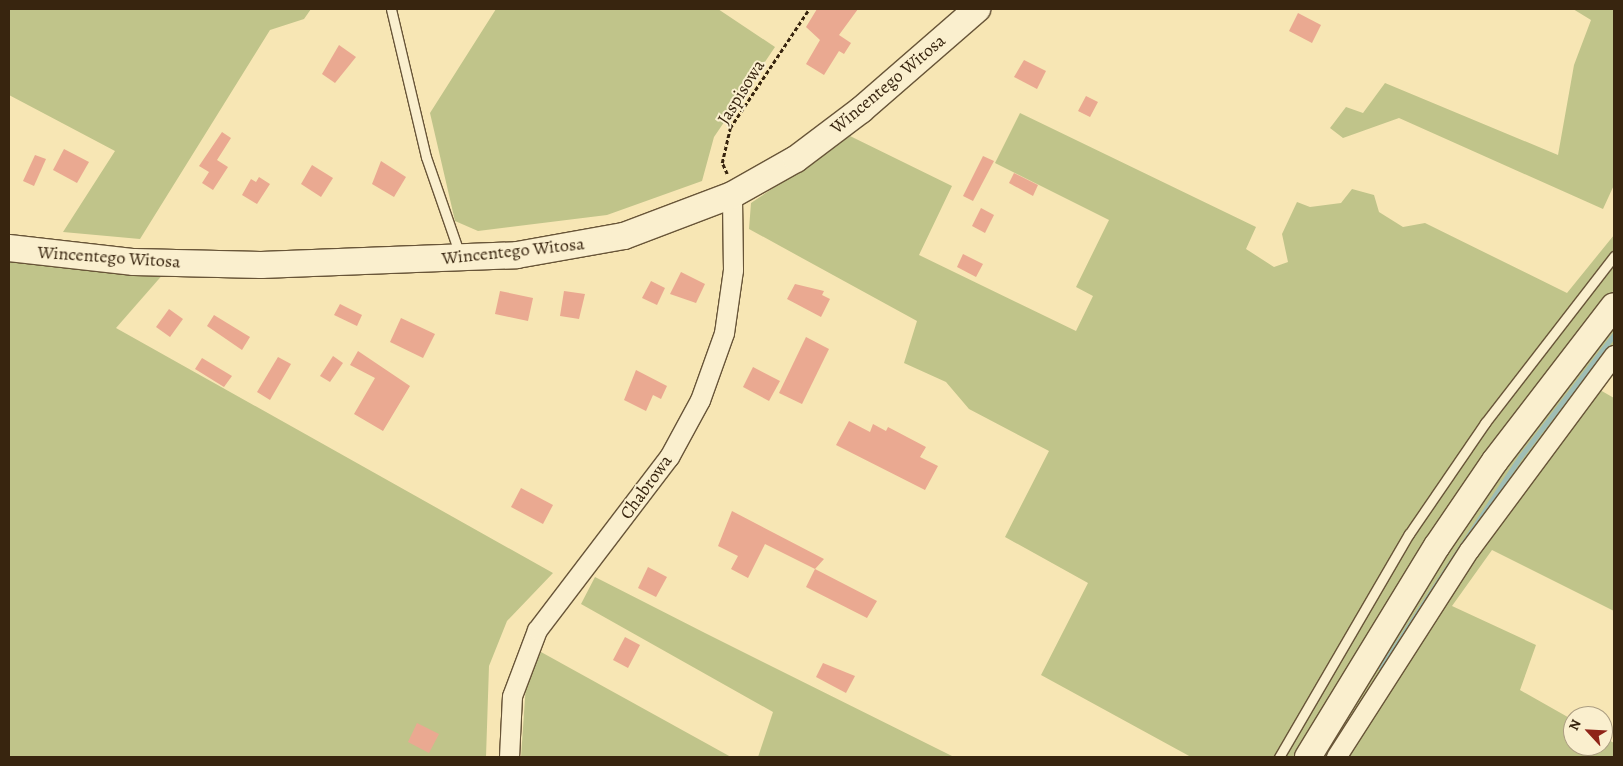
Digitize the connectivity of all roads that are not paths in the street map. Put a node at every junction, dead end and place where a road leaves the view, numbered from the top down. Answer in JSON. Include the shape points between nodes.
{"nodes":[{"id":1,"x":391,"y":9,"type":"edge"},
{"id":2,"x":977,"y":9,"type":"edge"},
{"id":3,"x":729,"y":180,"type":"junction"},
{"id":4,"x":9,"y":248,"type":"edge"},
{"id":5,"x":1614,"y":256,"type":"edge"},
{"id":6,"x":460,"y":258,"type":"junction"},
{"id":7,"x":1614,"y":306,"type":"edge"},
{"id":8,"x":1614,"y":356,"type":"edge"},
{"id":9,"x":509,"y":757,"type":"edge"},
{"id":10,"x":1279,"y":757,"type":"edge"},
{"id":11,"x":1308,"y":757,"type":"edge"},
{"id":12,"x":1336,"y":757,"type":"edge"}],
"edges":[{"from":1,"to":6,"type":"lane","via":[[426,157]]},
{"from":2,"to":3,"type":"main road","name":"Wincentego Witosa","via":[[861,110],[796,159]]},
{"from":3,"to":6,"type":"main road","name":"Wincentego Witosa","via":[[624,236],[579,246]]},
{"from":3,"to":9,"type":"street","name":"Chabrowa","via":[[733,270],[724,332],[700,400],[670,458],[537,630],[512,696]]},
{"from":4,"to":6,"type":"main road","name":"Wincentego Witosa","via":[[134,262],[261,265]]},
{"from":5,"to":10,"type":"lane","via":[[1485,423],[1409,534]]},
{"from":7,"to":11,"type":"main road","via":[[1495,461],[1437,546]]},
{"from":8,"to":12,"type":"street","via":[[1468,550]]}]}
